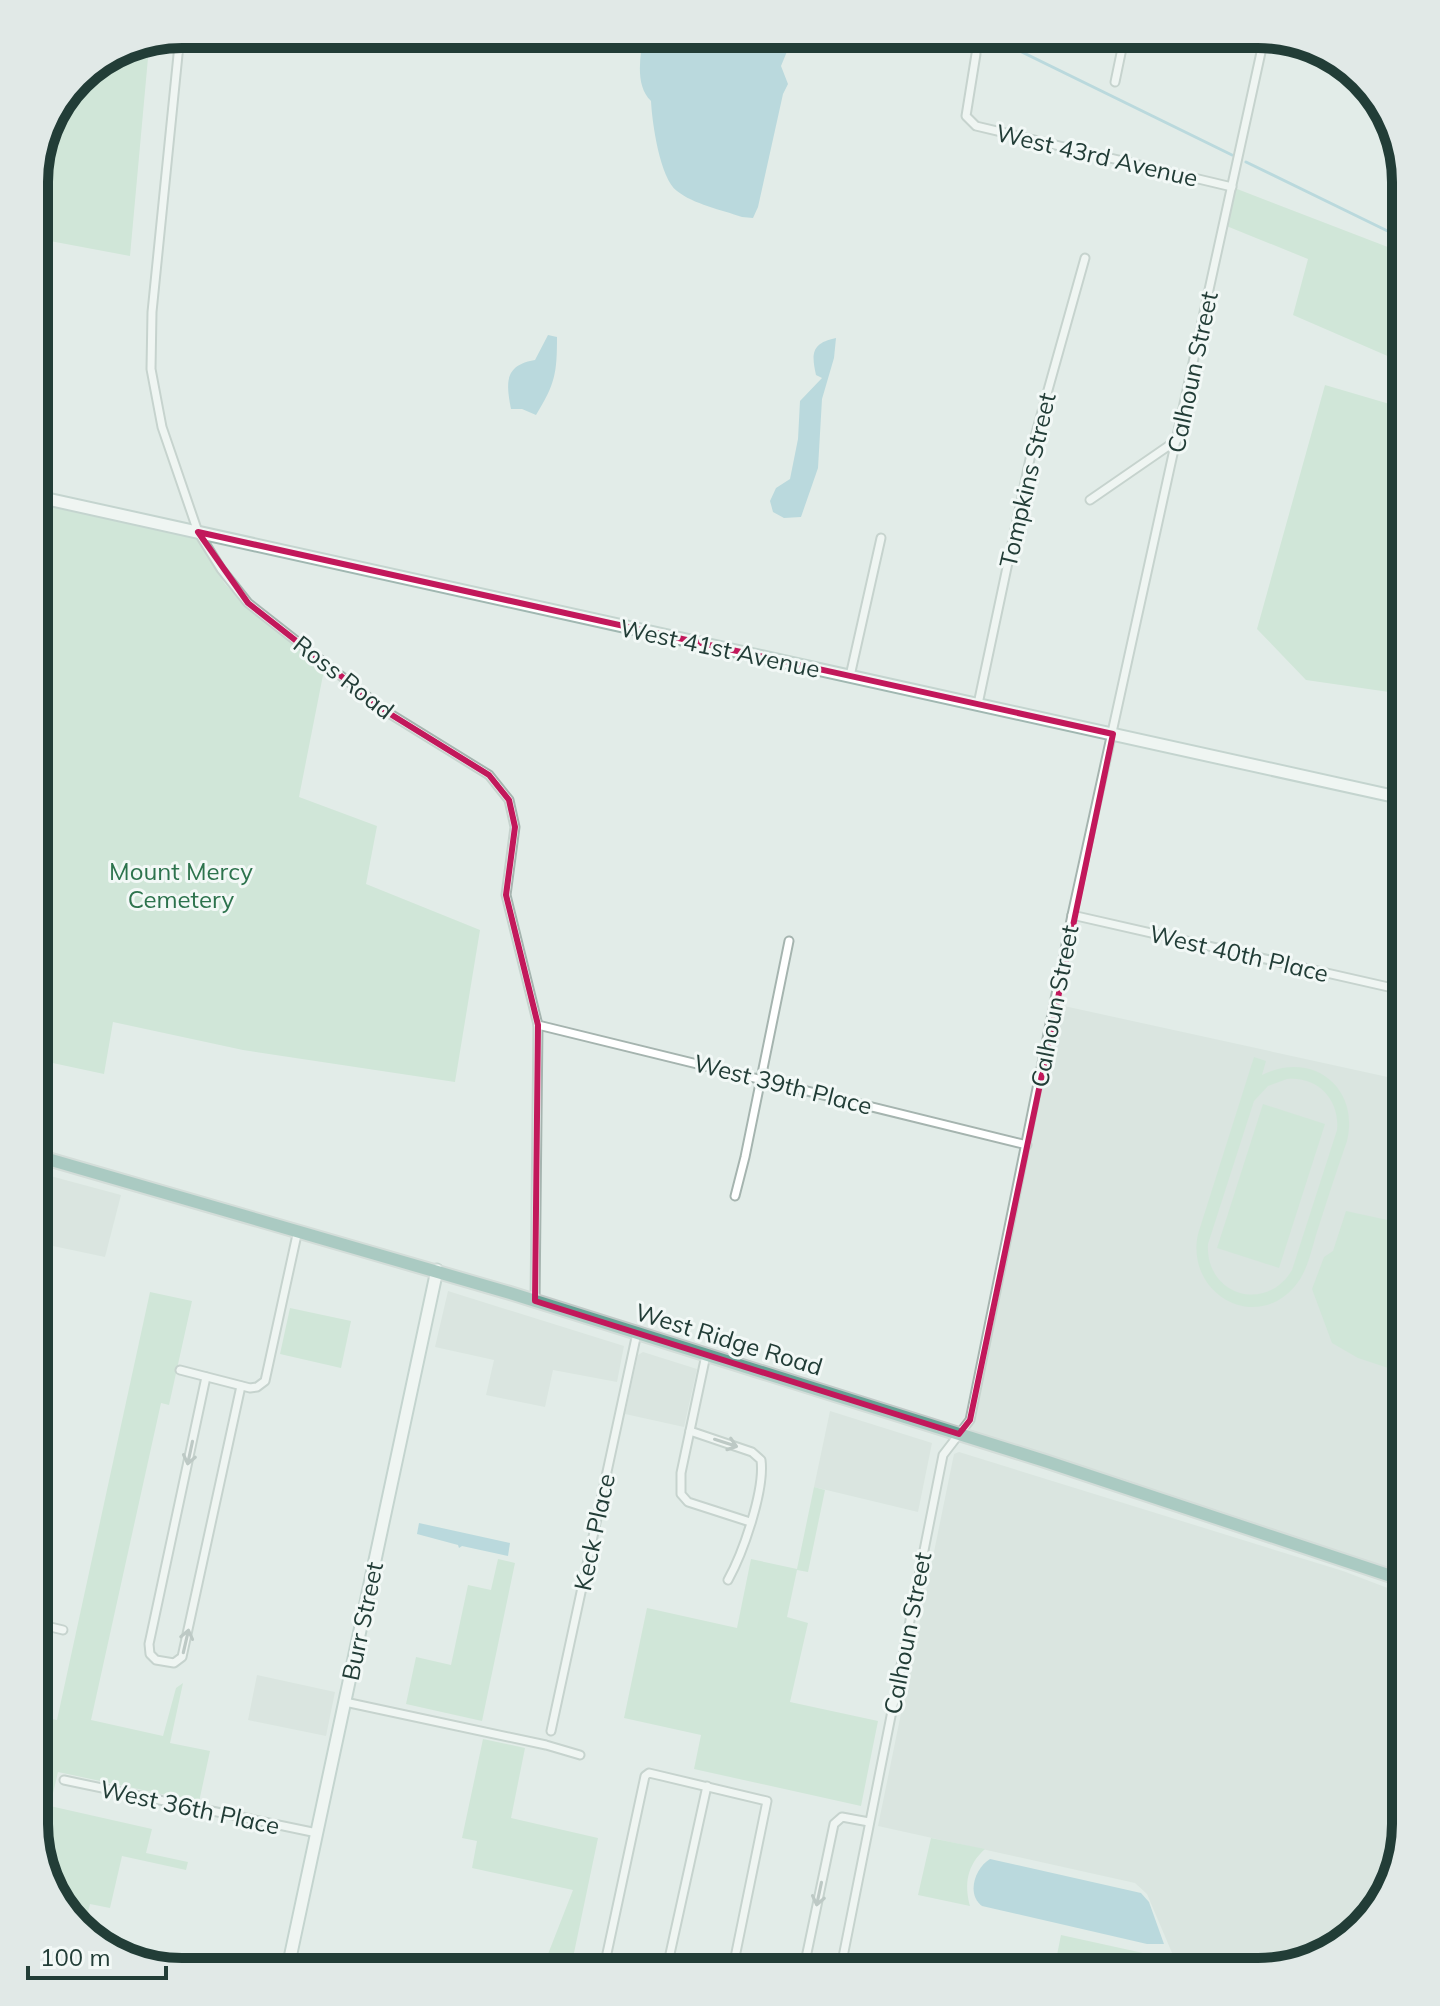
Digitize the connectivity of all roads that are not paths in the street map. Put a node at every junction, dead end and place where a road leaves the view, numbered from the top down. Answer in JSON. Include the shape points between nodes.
{"nodes":[{"id":1,"x":179,"y":48,"type":"edge"},
{"id":2,"x":1122,"y":48,"type":"edge"},
{"id":3,"x":1262,"y":48,"type":"edge"},
{"id":4,"x":976,"y":54,"type":"dead end"},
{"id":5,"x":1115,"y":82,"type":"dead end"},
{"id":6,"x":1232,"y":187,"type":"junction"},
{"id":7,"x":1085,"y":258,"type":"dead end"},
{"id":8,"x":1178,"y":439,"type":"junction"},
{"id":9,"x":48,"y":499,"type":"edge"},
{"id":10,"x":1090,"y":500,"type":"dead end"},
{"id":11,"x":198,"y":532,"type":"junction"},
{"id":12,"x":881,"y":538,"type":"dead end"},
{"id":13,"x":850,"y":676,"type":"junction"},
{"id":14,"x":978,"y":704,"type":"junction"},
{"id":15,"x":1113,"y":734,"type":"junction"},
{"id":16,"x":1392,"y":796,"type":"edge"},
{"id":17,"x":1072,"y":915,"type":"junction"},
{"id":18,"x":789,"y":941,"type":"dead end"},
{"id":19,"x":1392,"y":988,"type":"edge"},
{"id":20,"x":538,"y":1025,"type":"junction"},
{"id":21,"x":761,"y":1078,"type":"junction"},
{"id":22,"x":1027,"y":1145,"type":"junction"},
{"id":23,"x":48,"y":1158,"type":"edge"},
{"id":24,"x":735,"y":1196,"type":"dead end"},
{"id":25,"x":298,"y":1230,"type":"junction"},
{"id":26,"x":437,"y":1270,"type":"junction"},
{"id":27,"x":535,"y":1301,"type":"junction"},
{"id":28,"x":637,"y":1333,"type":"junction"},
{"id":29,"x":706,"y":1355,"type":"junction"},
{"id":30,"x":180,"y":1370,"type":"dead end"},
{"id":31,"x":206,"y":1377,"type":"junction"},
{"id":32,"x":241,"y":1386,"type":"junction"},
{"id":33,"x":690,"y":1431,"type":"junction"},
{"id":34,"x":959,"y":1434,"type":"junction"},
{"id":35,"x":750,"y":1522,"type":"junction"},
{"id":36,"x":1392,"y":1576,"type":"edge"},
{"id":37,"x":728,"y":1580,"type":"dead end"},
{"id":38,"x":48,"y":1626,"type":"edge"},
{"id":39,"x":63,"y":1630,"type":"dead end"},
{"id":40,"x":345,"y":1702,"type":"junction"},
{"id":41,"x":551,"y":1731,"type":"dead end"},
{"id":42,"x":580,"y":1755,"type":"dead end"},
{"id":43,"x":64,"y":1780,"type":"dead end"},
{"id":44,"x":707,"y":1786,"type":"junction"},
{"id":45,"x":869,"y":1822,"type":"junction"},
{"id":46,"x":317,"y":1833,"type":"junction"},
{"id":47,"x":290,"y":1958,"type":"edge"},
{"id":48,"x":606,"y":1958,"type":"edge"},
{"id":49,"x":669,"y":1958,"type":"edge"},
{"id":50,"x":735,"y":1958,"type":"edge"},
{"id":51,"x":806,"y":1958,"type":"edge"},
{"id":52,"x":843,"y":1958,"type":"edge"}],
"edges":[{"from":1,"to":11,"type":"street","name":"Ross Road","via":[[151,369],[162,427]]},
{"from":2,"to":5,"type":"street"},
{"from":3,"to":6,"type":"street","name":"Calhoun Street"},
{"from":4,"to":6,"type":"street","name":"West 43rd Avenue","via":[[966,116],[976,126]]},
{"from":6,"to":8,"type":"street","name":"Calhoun Street"},
{"from":7,"to":14,"type":"street","name":"Tompkins Street","via":[[1034,440]]},
{"from":8,"to":10,"type":"street"},
{"from":8,"to":15,"type":"street","name":"Calhoun Street"},
{"from":9,"to":11,"type":"street","name":"West 41st Avenue"},
{"from":11,"to":13,"type":"street","name":"West 41st Avenue"},
{"from":11,"to":20,"type":"street","name":"Ross Road","via":[[248,603],[387,712],[489,775],[509,800],[515,827],[506,895]]},
{"from":12,"to":13,"type":"street"},
{"from":13,"to":14,"type":"street","name":"West 41st Avenue"},
{"from":14,"to":15,"type":"street","name":"West 41st Avenue"},
{"from":15,"to":16,"type":"street","name":"West 41st Avenue"},
{"from":15,"to":17,"type":"street","name":"Calhoun Street"},
{"from":17,"to":19,"type":"street","name":"West 40th Place"},
{"from":17,"to":22,"type":"street","name":"Calhoun Street"},
{"from":18,"to":21,"type":"street"},
{"from":20,"to":21,"type":"street","name":"West 39th Place"},
{"from":20,"to":27,"type":"street","name":"Ross Road"},
{"from":21,"to":22,"type":"street","name":"West 39th Place"},
{"from":21,"to":24,"type":"street"},
{"from":22,"to":34,"type":"street","name":"Calhoun Street","via":[[970,1420]]},
{"from":23,"to":25,"type":"main road","name":"West Ridge Road"},
{"from":25,"to":26,"type":"main road","name":"West Ridge Road"},
{"from":25,"to":32,"type":"street","via":[[267,1378],[257,1387]]},
{"from":26,"to":27,"type":"main road","name":"West Ridge Road"},
{"from":26,"to":40,"type":"street","name":"Burr Street"},
{"from":27,"to":28,"type":"main road","name":"West Ridge Road"},
{"from":28,"to":29,"type":"main road","name":"West Ridge Road"},
{"from":28,"to":41,"type":"street","name":"Keck Place"},
{"from":29,"to":33,"type":"street"},
{"from":29,"to":34,"type":"main road","name":"West Ridge Road"},
{"from":30,"to":31,"type":"street"},
{"from":31,"to":32,"type":"street"},
{"from":31,"to":32,"type":"street","one_way":true,"via":[[149,1644],[158,1661],[176,1663],[183,1654]]},
{"from":33,"to":35,"type":"street","via":[[681,1473],[683,1498]]},
{"from":33,"to":35,"type":"street","one_way":true,"via":[[760,1457],[762,1473]]},
{"from":34,"to":36,"type":"main road","name":"West Ridge Road"},
{"from":34,"to":45,"type":"street","name":"Calhoun Street","via":[[943,1455]]},
{"from":35,"to":37,"type":"street"},
{"from":38,"to":39,"type":"street"},
{"from":40,"to":42,"type":"street"},
{"from":40,"to":46,"type":"street","name":"Burr Street"},
{"from":43,"to":46,"type":"street","name":"West 36th Place"},
{"from":44,"to":48,"type":"street","via":[[648,1773]]},
{"from":44,"to":49,"type":"street"},
{"from":44,"to":50,"type":"street","via":[[766,1800]]},
{"from":45,"to":51,"type":"street","one_way":true,"via":[[845,1817],[833,1828]]},
{"from":45,"to":52,"type":"street","name":"Calhoun Street"},
{"from":46,"to":47,"type":"street","name":"Burr Street"}]}
